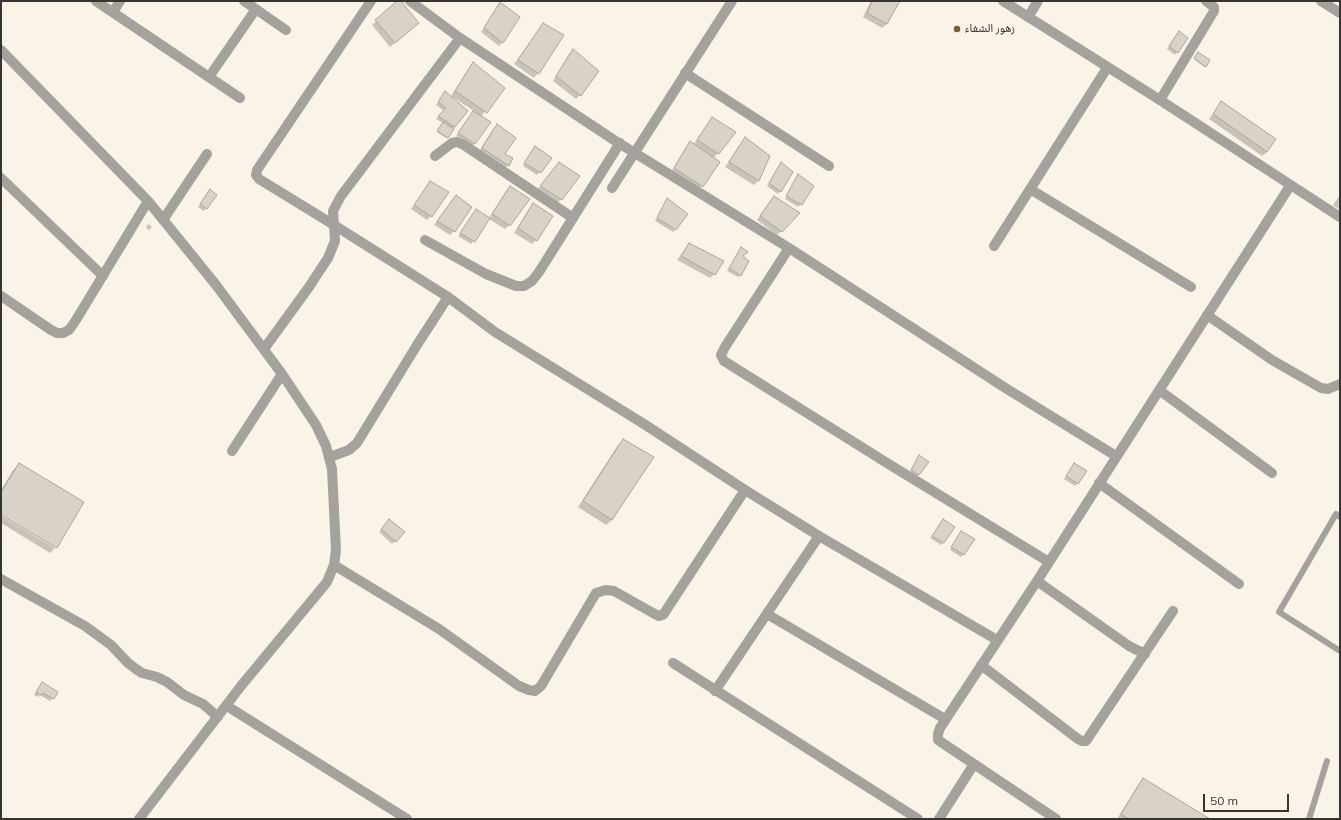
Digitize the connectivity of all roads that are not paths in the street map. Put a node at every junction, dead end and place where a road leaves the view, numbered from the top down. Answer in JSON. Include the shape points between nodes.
{"nodes":[{"id":1,"x":96,"y":1,"type":"edge"},
{"id":2,"x":120,"y":1,"type":"edge"},
{"id":3,"x":244,"y":1,"type":"edge"},
{"id":4,"x":371,"y":1,"type":"edge"},
{"id":5,"x":410,"y":1,"type":"edge"},
{"id":6,"x":732,"y":1,"type":"edge"},
{"id":7,"x":1003,"y":1,"type":"edge"},
{"id":8,"x":1038,"y":1,"type":"edge"},
{"id":9,"x":1206,"y":1,"type":"edge"},
{"id":10,"x":1321,"y":1,"type":"edge"},
{"id":11,"x":256,"y":9,"type":"junction"},
{"id":12,"x":113,"y":12,"type":"junction"},
{"id":13,"x":1340,"y":13,"type":"edge"},
{"id":14,"x":1028,"y":17,"type":"junction"},
{"id":15,"x":286,"y":30,"type":"dead end"},
{"id":16,"x":460,"y":38,"type":"junction"},
{"id":17,"x":1,"y":50,"type":"edge"},
{"id":18,"x":1108,"y":68,"type":"junction"},
{"id":19,"x":685,"y":73,"type":"junction"},
{"id":20,"x":209,"y":76,"type":"junction"},
{"id":21,"x":240,"y":98,"type":"dead end"},
{"id":22,"x":1160,"y":100,"type":"junction"},
{"id":23,"x":620,"y":143,"type":"junction"},
{"id":24,"x":634,"y":153,"type":"junction"},
{"id":25,"x":207,"y":154,"type":"dead end"},
{"id":26,"x":435,"y":156,"type":"dead end"},
{"id":27,"x":829,"y":166,"type":"dead end"},
{"id":28,"x":1,"y":178,"type":"edge"},
{"id":29,"x":1290,"y":186,"type":"junction"},
{"id":30,"x":612,"y":188,"type":"dead end"},
{"id":31,"x":1030,"y":189,"type":"junction"},
{"id":32,"x":148,"y":201,"type":"junction"},
{"id":33,"x":1340,"y":217,"type":"edge"},
{"id":34,"x":573,"y":218,"type":"junction"},
{"id":35,"x":163,"y":220,"type":"junction"},
{"id":36,"x":334,"y":225,"type":"junction"},
{"id":37,"x":425,"y":240,"type":"dead end"},
{"id":38,"x":994,"y":246,"type":"dead end"},
{"id":39,"x":789,"y":248,"type":"junction"},
{"id":40,"x":102,"y":276,"type":"junction"},
{"id":41,"x":1191,"y":287,"type":"dead end"},
{"id":42,"x":1,"y":296,"type":"edge"},
{"id":43,"x":448,"y":297,"type":"junction"},
{"id":44,"x":1207,"y":315,"type":"junction"},
{"id":45,"x":264,"y":349,"type":"junction"},
{"id":46,"x":282,"y":374,"type":"junction"},
{"id":47,"x":1340,"y":384,"type":"edge"},
{"id":48,"x":1159,"y":390,"type":"junction"},
{"id":49,"x":232,"y":451,"type":"dead end"},
{"id":50,"x":1116,"y":456,"type":"junction"},
{"id":51,"x":330,"y":457,"type":"junction"},
{"id":52,"x":1272,"y":473,"type":"dead end"},
{"id":53,"x":1099,"y":484,"type":"junction"},
{"id":54,"x":745,"y":490,"type":"junction"},
{"id":55,"x":1340,"y":517,"type":"edge"},
{"id":56,"x":819,"y":536,"type":"junction"},
{"id":57,"x":1048,"y":562,"type":"junction"},
{"id":58,"x":334,"y":565,"type":"junction"},
{"id":59,"x":1,"y":579,"type":"edge"},
{"id":60,"x":1037,"y":582,"type":"junction"},
{"id":61,"x":1239,"y":584,"type":"dead end"},
{"id":62,"x":1173,"y":611,"type":"dead end"},
{"id":63,"x":767,"y":614,"type":"junction"},
{"id":64,"x":997,"y":640,"type":"junction"},
{"id":65,"x":1340,"y":651,"type":"edge"},
{"id":66,"x":1145,"y":654,"type":"junction"},
{"id":67,"x":673,"y":663,"type":"dead end"},
{"id":68,"x":981,"y":665,"type":"junction"},
{"id":69,"x":715,"y":691,"type":"junction"},
{"id":70,"x":227,"y":706,"type":"junction"},
{"id":71,"x":218,"y":717,"type":"junction"},
{"id":72,"x":945,"y":720,"type":"junction"},
{"id":73,"x":1327,"y":761,"type":"dead end"},
{"id":74,"x":974,"y":764,"type":"junction"},
{"id":75,"x":1054,"y":818,"type":"edge"},
{"id":76,"x":139,"y":819,"type":"edge"},
{"id":77,"x":407,"y":819,"type":"edge"},
{"id":78,"x":918,"y":819,"type":"edge"},
{"id":79,"x":939,"y":819,"type":"edge"},
{"id":80,"x":1309,"y":819,"type":"edge"}],
"edges":[{"from":1,"to":12,"type":"street"},
{"from":2,"to":12,"type":"street"},
{"from":3,"to":11,"type":"street"},
{"from":4,"to":36,"type":"street","via":[[256,175]]},
{"from":5,"to":16,"type":"street"},
{"from":6,"to":19,"type":"street"},
{"from":7,"to":14,"type":"street"},
{"from":8,"to":14,"type":"street"},
{"from":9,"to":22,"type":"street","via":[[1214,7],[1214,11]]},
{"from":10,"to":13,"type":"street"},
{"from":11,"to":15,"type":"street"},
{"from":11,"to":20,"type":"street"},
{"from":12,"to":20,"type":"street"},
{"from":14,"to":18,"type":"street"},
{"from":16,"to":23,"type":"street"},
{"from":16,"to":36,"type":"street","via":[[341,196],[334,211]]},
{"from":17,"to":32,"type":"street"},
{"from":18,"to":22,"type":"street"},
{"from":18,"to":31,"type":"street"},
{"from":19,"to":24,"type":"street"},
{"from":19,"to":27,"type":"street"},
{"from":20,"to":21,"type":"street"},
{"from":22,"to":29,"type":"street"},
{"from":23,"to":24,"type":"street"},
{"from":23,"to":34,"type":"street"},
{"from":24,"to":30,"type":"street"},
{"from":24,"to":39,"type":"street"},
{"from":25,"to":35,"type":"street"},
{"from":26,"to":34,"type":"street","via":[[452,143],[464,145]]},
{"from":28,"to":40,"type":"street"},
{"from":29,"to":33,"type":"street"},
{"from":29,"to":44,"type":"street"},
{"from":31,"to":38,"type":"street"},
{"from":31,"to":41,"type":"street"},
{"from":32,"to":35,"type":"street"},
{"from":32,"to":40,"type":"street"},
{"from":34,"to":37,"type":"street","via":[[539,272],[524,286],[516,286],[486,274]]},
{"from":35,"to":45,"type":"street"},
{"from":36,"to":43,"type":"street"},
{"from":36,"to":45,"type":"street","via":[[335,241],[328,258]]},
{"from":39,"to":50,"type":"street","via":[[1007,390]]},
{"from":39,"to":57,"type":"street","via":[[724,346],[721,355],[724,361]]},
{"from":40,"to":42,"type":"street","via":[[76,320],[63,333],[50,330]]},
{"from":43,"to":51,"type":"street","via":[[357,443],[349,450]]},
{"from":43,"to":54,"type":"street","via":[[495,332]]},
{"from":44,"to":47,"type":"street","via":[[1272,360],[1321,388],[1328,389]]},
{"from":44,"to":48,"type":"street"},
{"from":45,"to":46,"type":"street"},
{"from":46,"to":49,"type":"street"},
{"from":46,"to":51,"type":"street","via":[[322,435]]},
{"from":48,"to":50,"type":"street"},
{"from":48,"to":52,"type":"street"},
{"from":50,"to":53,"type":"street"},
{"from":51,"to":58,"type":"street","via":[[336,550]]},
{"from":53,"to":57,"type":"street"},
{"from":53,"to":61,"type":"street"},
{"from":54,"to":56,"type":"street"},
{"from":54,"to":58,"type":"street","via":[[663,615],[659,616],[614,591],[596,593],[541,686],[535,690],[519,686],[438,629]]},
{"from":55,"to":65,"type":"lane","via":[[1336,514],[1279,612]]},
{"from":56,"to":63,"type":"street"},
{"from":56,"to":64,"type":"street"},
{"from":57,"to":60,"type":"street"},
{"from":58,"to":70,"type":"street","via":[[327,582]]},
{"from":59,"to":71,"type":"street","via":[[86,626],[111,645],[136,670],[167,682],[184,695],[203,704]]},
{"from":60,"to":64,"type":"street"},
{"from":60,"to":66,"type":"street","via":[[1129,646]]},
{"from":62,"to":66,"type":"street"},
{"from":63,"to":69,"type":"street"},
{"from":63,"to":72,"type":"street"},
{"from":64,"to":68,"type":"street"},
{"from":66,"to":68,"type":"street","via":[[1089,738],[1082,741]]},
{"from":67,"to":69,"type":"street"},
{"from":68,"to":72,"type":"street"},
{"from":69,"to":78,"type":"street"},
{"from":70,"to":71,"type":"street"},
{"from":70,"to":77,"type":"street"},
{"from":71,"to":76,"type":"street"},
{"from":72,"to":74,"type":"street","via":[[938,740]]},
{"from":73,"to":80,"type":"lane"},
{"from":74,"to":75,"type":"street"},
{"from":74,"to":79,"type":"street"}]}
